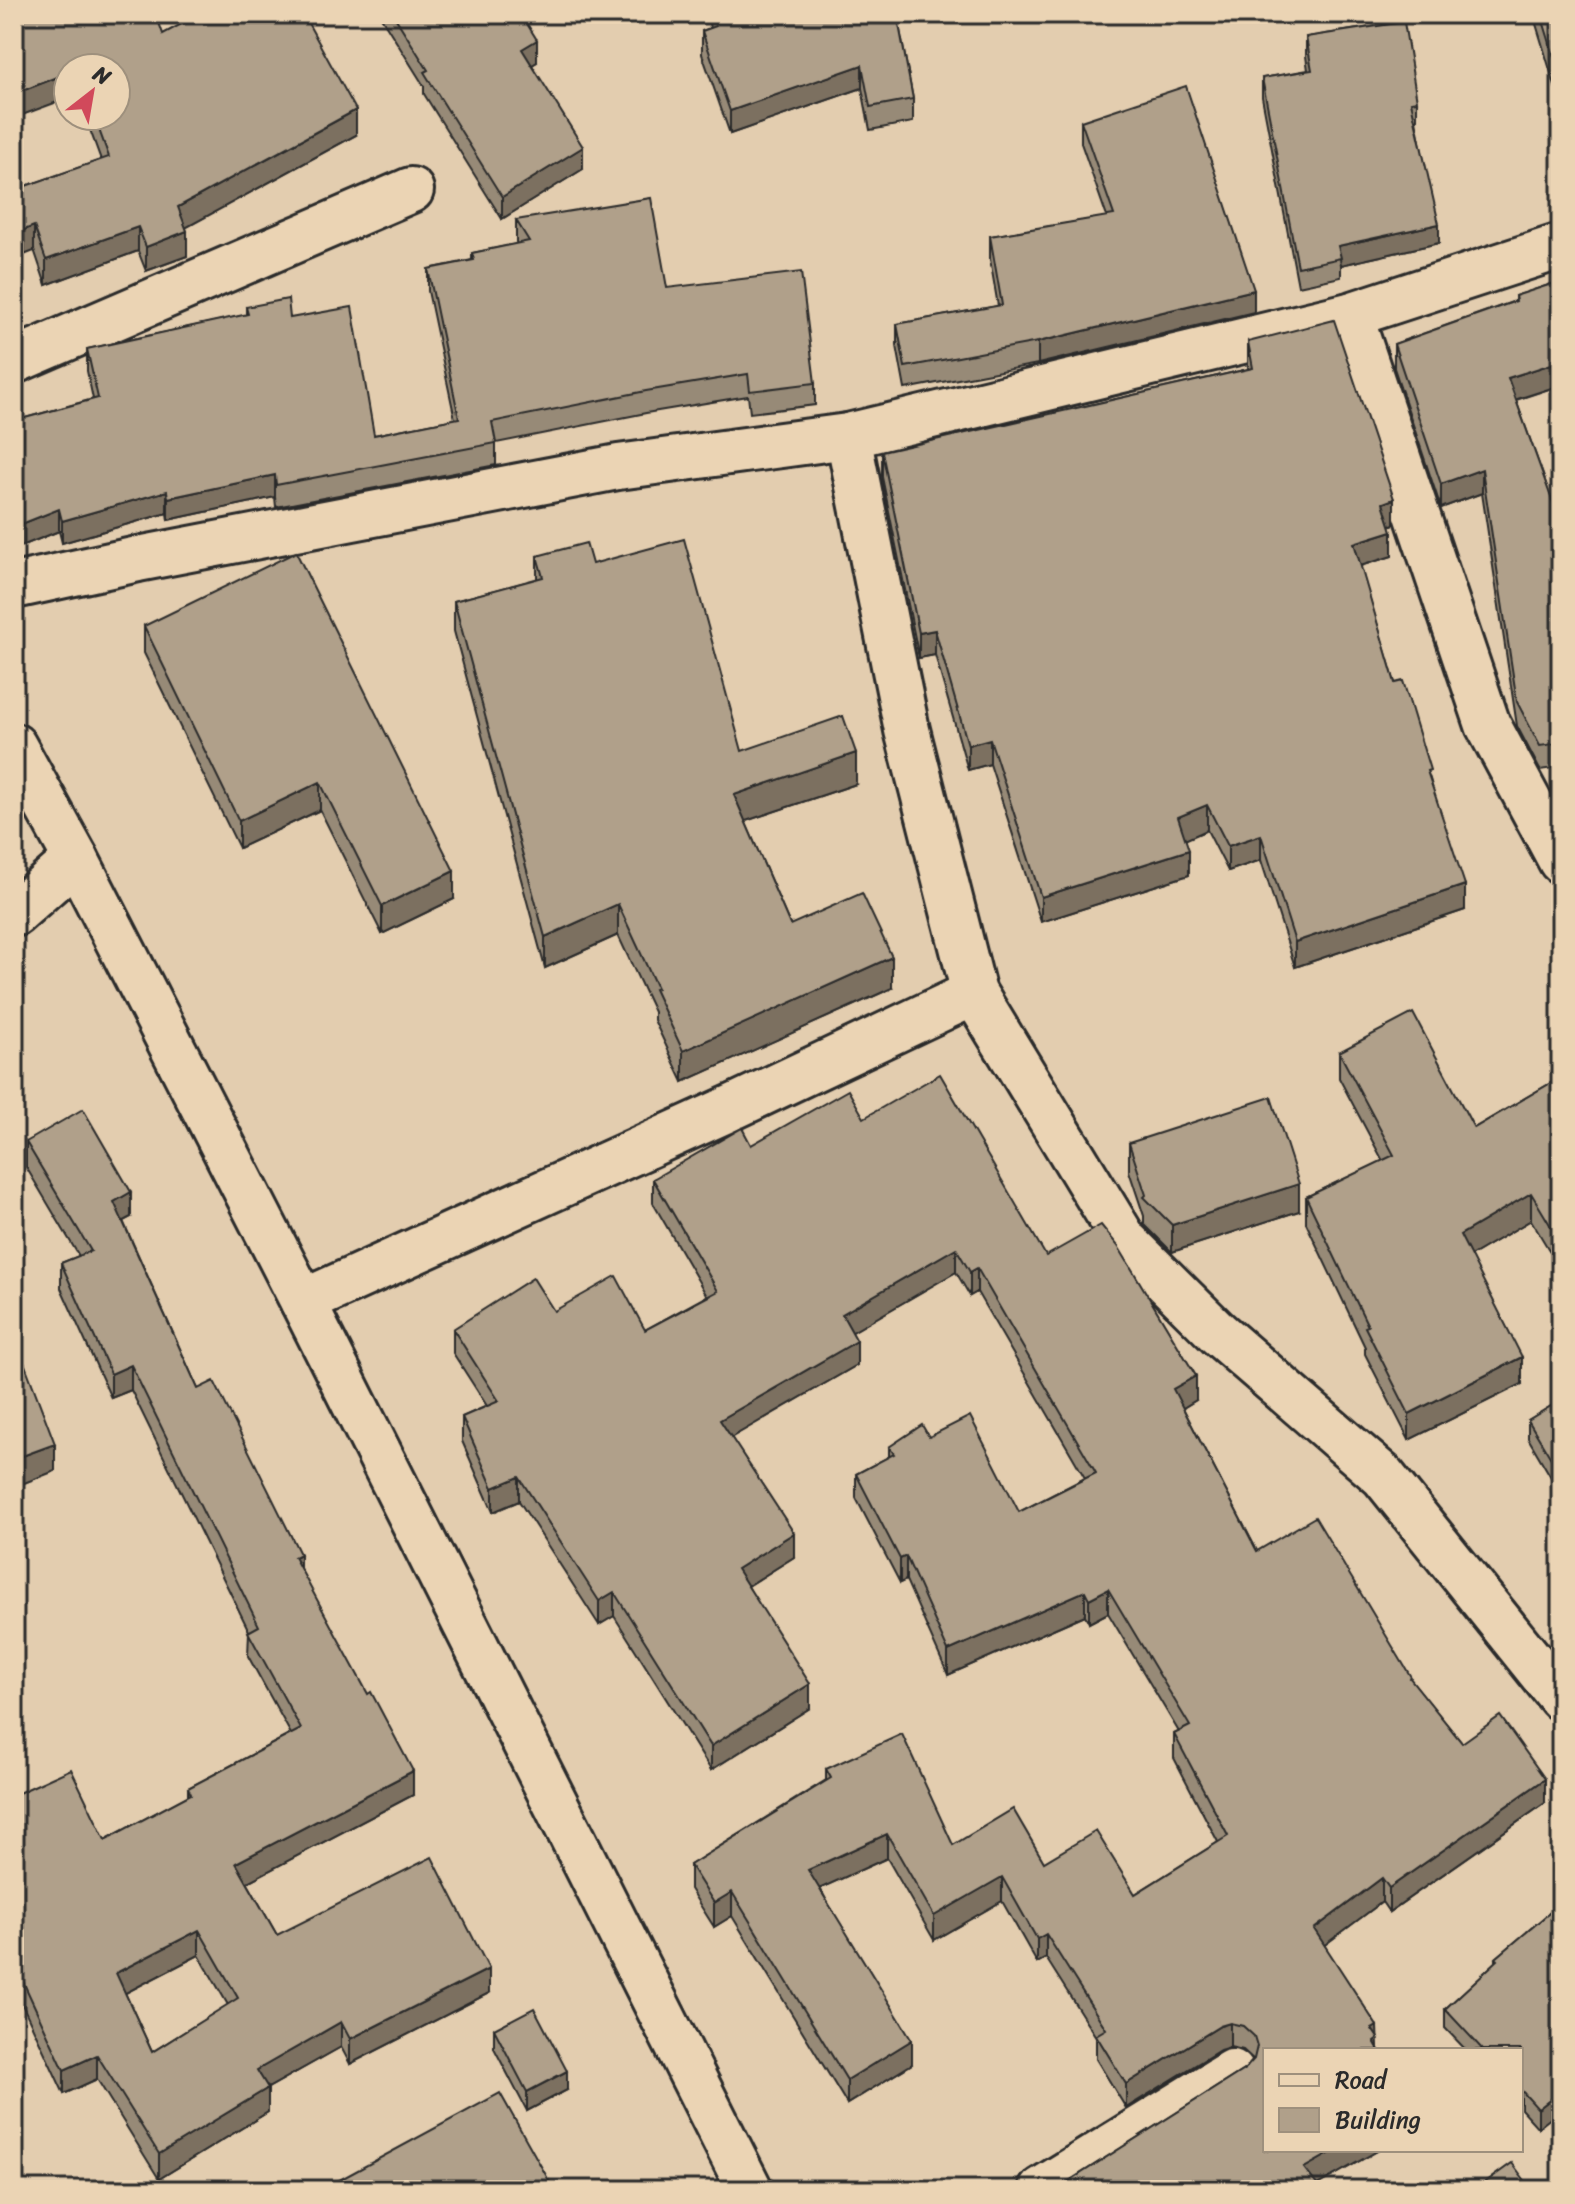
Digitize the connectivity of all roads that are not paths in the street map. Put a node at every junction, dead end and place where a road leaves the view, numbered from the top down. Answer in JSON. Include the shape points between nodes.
{"nodes":[{"id":1,"x":411,"y":190,"type":"dead end"},
{"id":2,"x":1561,"y":246,"type":"edge"},
{"id":3,"x":1350,"y":315,"type":"junction"},
{"id":4,"x":14,"y":361,"type":"edge"},
{"id":5,"x":848,"y":436,"type":"junction"},
{"id":6,"x":14,"y":586,"type":"edge"},
{"id":7,"x":14,"y":746,"type":"edge"},
{"id":8,"x":76,"y":859,"type":"junction"},
{"id":9,"x":1561,"y":861,"type":"edge"},
{"id":10,"x":14,"y":914,"type":"edge"},
{"id":11,"x":974,"y":993,"type":"junction"},
{"id":12,"x":303,"y":1302,"type":"junction"},
{"id":13,"x":1561,"y":1698,"type":"edge"},
{"id":14,"x":1232,"y":2072,"type":"dead end"},
{"id":15,"x":750,"y":2190,"type":"edge"},
{"id":16,"x":1041,"y":2190,"type":"edge"}],
"edges":[{"from":1,"to":4,"type":"street"},
{"from":2,"to":3,"type":"street"},
{"from":3,"to":5,"type":"street"},
{"from":3,"to":9,"type":"street","via":[[1488,725]]},
{"from":5,"to":6,"type":"street","via":[[618,467]]},
{"from":5,"to":11,"type":"street","via":[[907,730]]},
{"from":7,"to":8,"type":"street"},
{"from":8,"to":10,"type":"street"},
{"from":8,"to":12,"type":"street"},
{"from":11,"to":12,"type":"street"},
{"from":11,"to":13,"type":"street","via":[[1125,1241],[1218,1333],[1383,1476]]},
{"from":12,"to":15,"type":"street"},
{"from":14,"to":16,"type":"street"}]}
